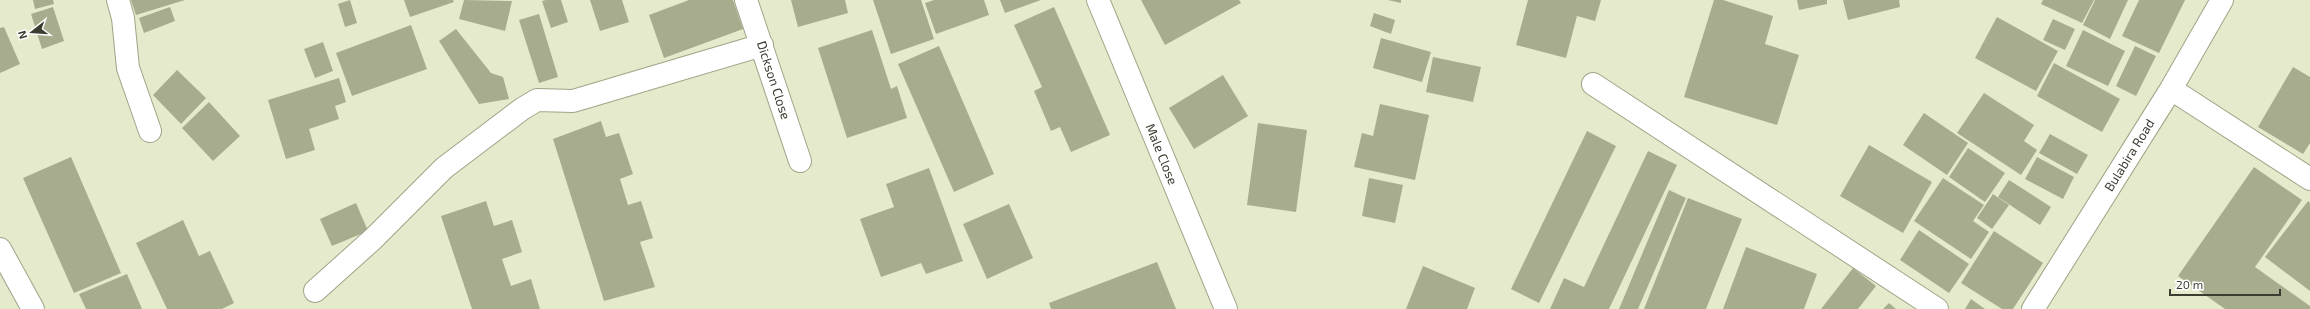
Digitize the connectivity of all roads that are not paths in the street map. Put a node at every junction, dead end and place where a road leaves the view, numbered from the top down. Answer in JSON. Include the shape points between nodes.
{"nodes":[{"id":1,"x":118,"y":0,"type":"edge"},
{"id":2,"x":746,"y":0,"type":"edge"},
{"id":3,"x":1098,"y":0,"type":"edge"},
{"id":4,"x":2222,"y":0,"type":"edge"},
{"id":5,"x":762,"y":45,"type":"junction"},
{"id":6,"x":1593,"y":84,"type":"dead end"},
{"id":7,"x":2171,"y":89,"type":"junction"},
{"id":8,"x":150,"y":131,"type":"dead end"},
{"id":9,"x":800,"y":161,"type":"dead end"},
{"id":10,"x":2310,"y":179,"type":"edge"},
{"id":11,"x":0,"y":249,"type":"edge"},
{"id":12,"x":315,"y":291,"type":"dead end"},
{"id":13,"x":33,"y":309,"type":"edge"},
{"id":14,"x":1226,"y":309,"type":"edge"},
{"id":15,"x":1937,"y":309,"type":"edge"},
{"id":16,"x":2033,"y":309,"type":"edge"}],
"edges":[{"from":1,"to":8,"type":"street","via":[[123,18],[128,68]]},
{"from":2,"to":5,"type":"street","name":"Dickson Close"},
{"from":3,"to":14,"type":"street","name":"Male Close"},
{"from":4,"to":7,"type":"street","name":"Bulabira Road"},
{"from":5,"to":9,"type":"street","name":"Dickson Close"},
{"from":5,"to":12,"type":"street","via":[[573,101],[537,100],[444,168],[373,239]]},
{"from":6,"to":15,"type":"street"},
{"from":7,"to":10,"type":"street"},
{"from":7,"to":16,"type":"street","name":"Bulabira Road"},
{"from":11,"to":13,"type":"street"}]}
